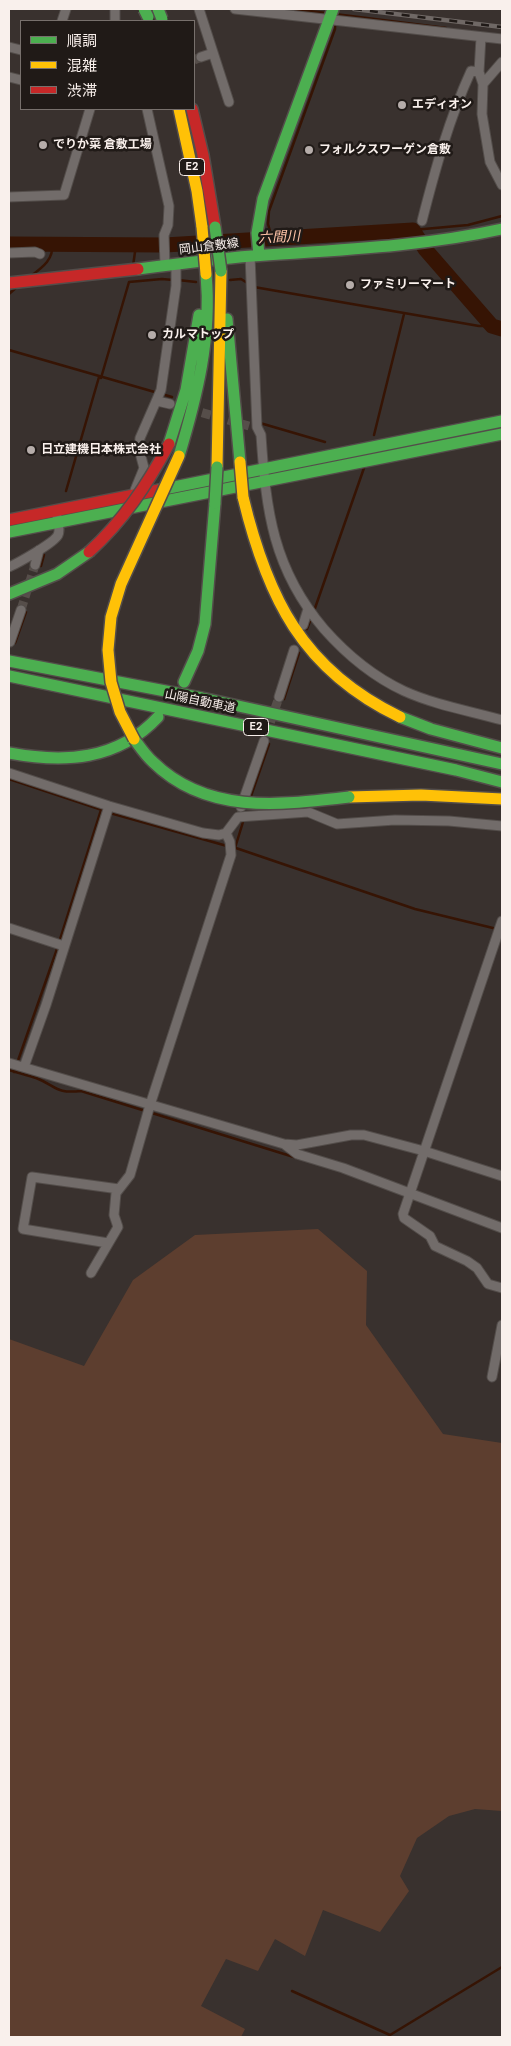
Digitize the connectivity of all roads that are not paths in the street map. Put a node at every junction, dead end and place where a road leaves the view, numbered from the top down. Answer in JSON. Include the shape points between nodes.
{"nodes":[{"id":1,"x":199,"y":9,"type":"edge"},
{"id":2,"x":235,"y":9,"type":"edge"},
{"id":3,"x":146,"y":14,"type":"edge"},
{"id":4,"x":162,"y":14,"type":"edge"},
{"id":5,"x":333,"y":16,"type":"edge"},
{"id":6,"x":481,"y":37,"type":"junction"},
{"id":7,"x":502,"y":39,"type":"edge"},
{"id":8,"x":214,"y":53,"type":"junction"},
{"id":9,"x":201,"y":57,"type":"tunnel mouth"},
{"id":10,"x":502,"y":62,"type":"edge"},
{"id":11,"x":479,"y":72,"type":"junction"},
{"id":12,"x":483,"y":84,"type":"junction"},
{"id":13,"x":229,"y":102,"type":"dead end"},
{"id":14,"x":90,"y":110,"type":"edge"},
{"id":15,"x":148,"y":110,"type":"edge"},
{"id":16,"x":179,"y":110,"type":"edge"},
{"id":17,"x":192,"y":110,"type":"edge"},
{"id":18,"x":502,"y":185,"type":"edge"},
{"id":19,"x":9,"y":197,"type":"edge"},
{"id":20,"x":422,"y":221,"type":"dead end"},
{"id":21,"x":502,"y":228,"type":"edge"},
{"id":22,"x":9,"y":253,"type":"edge"},
{"id":23,"x":40,"y":254,"type":"dead end"},
{"id":24,"x":256,"y":254,"type":"junction"},
{"id":25,"x":221,"y":271,"type":"junction"},
{"id":26,"x":173,"y":273,"type":"junction"},
{"id":27,"x":206,"y":274,"type":"junction"},
{"id":28,"x":14,"y":282,"type":"edge"},
{"id":29,"x":159,"y":397,"type":"junction"},
{"id":30,"x":170,"y":404,"type":"dead end"},
{"id":31,"x":502,"y":422,"type":"edge"},
{"id":32,"x":502,"y":434,"type":"edge"},
{"id":33,"x":263,"y":468,"type":"junction"},
{"id":34,"x":264,"y":481,"type":"junction"},
{"id":35,"x":133,"y":494,"type":"junction"},
{"id":36,"x":56,"y":512,"type":"junction"},
{"id":37,"x":9,"y":520,"type":"edge"},
{"id":38,"x":58,"y":524,"type":"junction"},
{"id":39,"x":9,"y":532,"type":"edge"},
{"id":40,"x":39,"y":550,"type":"junction"},
{"id":41,"x":35,"y":565,"type":"tunnel mouth"},
{"id":42,"x":9,"y":568,"type":"edge"},
{"id":43,"x":9,"y":594,"type":"edge"},
{"id":44,"x":21,"y":610,"type":"tunnel mouth"},
{"id":45,"x":311,"y":613,"type":"junction"},
{"id":46,"x":302,"y":625,"type":"dead end"},
{"id":47,"x":10,"y":642,"type":"edge"},
{"id":48,"x":294,"y":650,"type":"dead end"},
{"id":49,"x":9,"y":661,"type":"edge"},
{"id":50,"x":9,"y":676,"type":"edge"},
{"id":51,"x":184,"y":682,"type":"dead end"},
{"id":52,"x":279,"y":697,"type":"tunnel mouth"},
{"id":53,"x":158,"y":717,"type":"dead end"},
{"id":54,"x":502,"y":720,"type":"edge"},
{"id":55,"x":264,"y":741,"type":"tunnel mouth"},
{"id":56,"x":502,"y":748,"type":"edge"},
{"id":57,"x":9,"y":753,"type":"edge"},
{"id":58,"x":502,"y":764,"type":"edge"},
{"id":59,"x":9,"y":773,"type":"edge"},
{"id":60,"x":502,"y":782,"type":"edge"},
{"id":61,"x":502,"y":799,"type":"edge"},
{"id":62,"x":107,"y":810,"type":"junction"},
{"id":63,"x":238,"y":817,"type":"junction"},
{"id":64,"x":502,"y":826,"type":"edge"},
{"id":65,"x":226,"y":833,"type":"junction"},
{"id":66,"x":500,"y":927,"type":"edge"},
{"id":67,"x":9,"y":928,"type":"edge"},
{"id":68,"x":61,"y":945,"type":"junction"},
{"id":69,"x":17,"y":1065,"type":"edge"},
{"id":70,"x":149,"y":1109,"type":"junction"},
{"id":71,"x":284,"y":1144,"type":"junction"},
{"id":72,"x":424,"y":1151,"type":"junction"},
{"id":73,"x":502,"y":1176,"type":"edge"},
{"id":74,"x":119,"y":1189,"type":"junction"},
{"id":75,"x":408,"y":1194,"type":"junction"},
{"id":76,"x":502,"y":1228,"type":"edge"},
{"id":77,"x":108,"y":1243,"type":"junction"},
{"id":78,"x":91,"y":1273,"type":"dead end"},
{"id":79,"x":502,"y":1288,"type":"edge"},
{"id":80,"x":502,"y":1325,"type":"edge"},
{"id":81,"x":492,"y":1377,"type":"dead end"}],
"edges":[{"from":1,"to":8,"type":"street"},
{"from":2,"to":5,"type":"street"},
{"from":3,"to":4,"type":"street"},
{"from":5,"to":6,"type":"street"},
{"from":5,"to":24,"type":"main road","via":[[263,199]]},
{"from":6,"to":7,"type":"street"},
{"from":6,"to":11,"type":"street"},
{"from":8,"to":9,"type":"street"},
{"from":8,"to":13,"type":"street"},
{"from":10,"to":12,"type":"street"},
{"from":11,"to":12,"type":"street"},
{"from":11,"to":20,"type":"street","via":[[471,71],[459,97]]},
{"from":12,"to":18,"type":"street","via":[[482,114],[490,162]]},
{"from":14,"to":19,"type":"street","via":[[64,195]]},
{"from":15,"to":26,"type":"street","via":[[170,206],[164,250]]},
{"from":16,"to":27,"type":"main road","number":"E2","bridge":true,"via":[[194,173]]},
{"from":17,"to":25,"type":"main road","number":"E2","bridge":true,"via":[[203,155]]},
{"from":21,"to":24,"type":"main road","name":"岡山倉敷線","via":[[460,238],[340,251]]},
{"from":22,"to":23,"type":"street"},
{"from":24,"to":26,"type":"main road","name":"岡山倉敷線"},
{"from":24,"to":33,"type":"street","via":[[250,281],[255,425],[261,435]]},
{"from":25,"to":51,"type":"main road","bridge":true,"via":[[217,467],[205,624],[198,651]]},
{"from":25,"to":56,"type":"main road","bridge":true,"via":[[243,497],[254,542],[275,598],[292,627],[314,655],[365,698],[420,725]]},
{"from":26,"to":28,"type":"main road","name":"岡山倉敷線","via":[[132,270]]},
{"from":26,"to":29,"type":"street"},
{"from":27,"to":43,"type":"main road","bridge":true,"via":[[186,390],[169,444],[148,485],[129,511],[89,552],[57,574]]},
{"from":27,"to":61,"type":"main road","bridge":true,"via":[[210,296],[207,342],[197,395],[179,456],[128,570],[112,616],[108,657],[119,712],[139,746],[152,760],[182,784],[208,796],[272,806],[349,797],[421,794]]},
{"from":29,"to":30,"type":"street"},
{"from":29,"to":35,"type":"street","via":[[140,438],[144,468]]},
{"from":31,"to":33,"type":"main road"},
{"from":32,"to":34,"type":"main road"},
{"from":33,"to":34,"type":"street"},
{"from":33,"to":35,"type":"main road"},
{"from":34,"to":38,"type":"main road"},
{"from":34,"to":45,"type":"street","via":[[277,547],[287,574]]},
{"from":35,"to":36,"type":"main road"},
{"from":36,"to":37,"type":"main road"},
{"from":36,"to":38,"type":"street"},
{"from":38,"to":39,"type":"main road"},
{"from":38,"to":40,"type":"street","via":[[57,537]]},
{"from":40,"to":41,"type":"street"},
{"from":40,"to":42,"type":"street"},
{"from":44,"to":47,"type":"street"},
{"from":45,"to":46,"type":"street"},
{"from":45,"to":54,"type":"street","via":[[350,657],[388,682],[427,700]]},
{"from":48,"to":52,"type":"street"},
{"from":49,"to":58,"type":"main road","name":"山陽自動車道","number":"E2","via":[[211,700]]},
{"from":50,"to":60,"type":"main road","name":"山陽自動車道","number":"E2"},
{"from":53,"to":57,"type":"main road","via":[[110,751],[86,757],[37,759]]},
{"from":55,"to":63,"type":"street"},
{"from":59,"to":62,"type":"street"},
{"from":62,"to":65,"type":"street","via":[[203,833]]},
{"from":62,"to":68,"type":"street"},
{"from":63,"to":64,"type":"street","via":[[308,812],[337,824],[395,820]]},
{"from":63,"to":65,"type":"street"},
{"from":65,"to":70,"type":"street","via":[[231,855]]},
{"from":66,"to":72,"type":"street"},
{"from":67,"to":68,"type":"street"},
{"from":68,"to":69,"type":"street"},
{"from":69,"to":70,"type":"street"},
{"from":70,"to":71,"type":"street"},
{"from":70,"to":74,"type":"street","via":[[130,1176]]},
{"from":71,"to":72,"type":"street","via":[[364,1135]]},
{"from":71,"to":75,"type":"street","via":[[297,1154]]},
{"from":72,"to":73,"type":"street"},
{"from":72,"to":75,"type":"street"},
{"from":74,"to":77,"type":"street","via":[[114,1216],[118,1227]]},
{"from":74,"to":77,"type":"street","via":[[32,1177],[23,1229]]},
{"from":75,"to":76,"type":"street"},
{"from":75,"to":79,"type":"street","via":[[404,1218],[430,1236],[434,1246],[466,1261],[477,1268],[488,1284]]},
{"from":77,"to":78,"type":"street"},
{"from":80,"to":81,"type":"street"}]}
